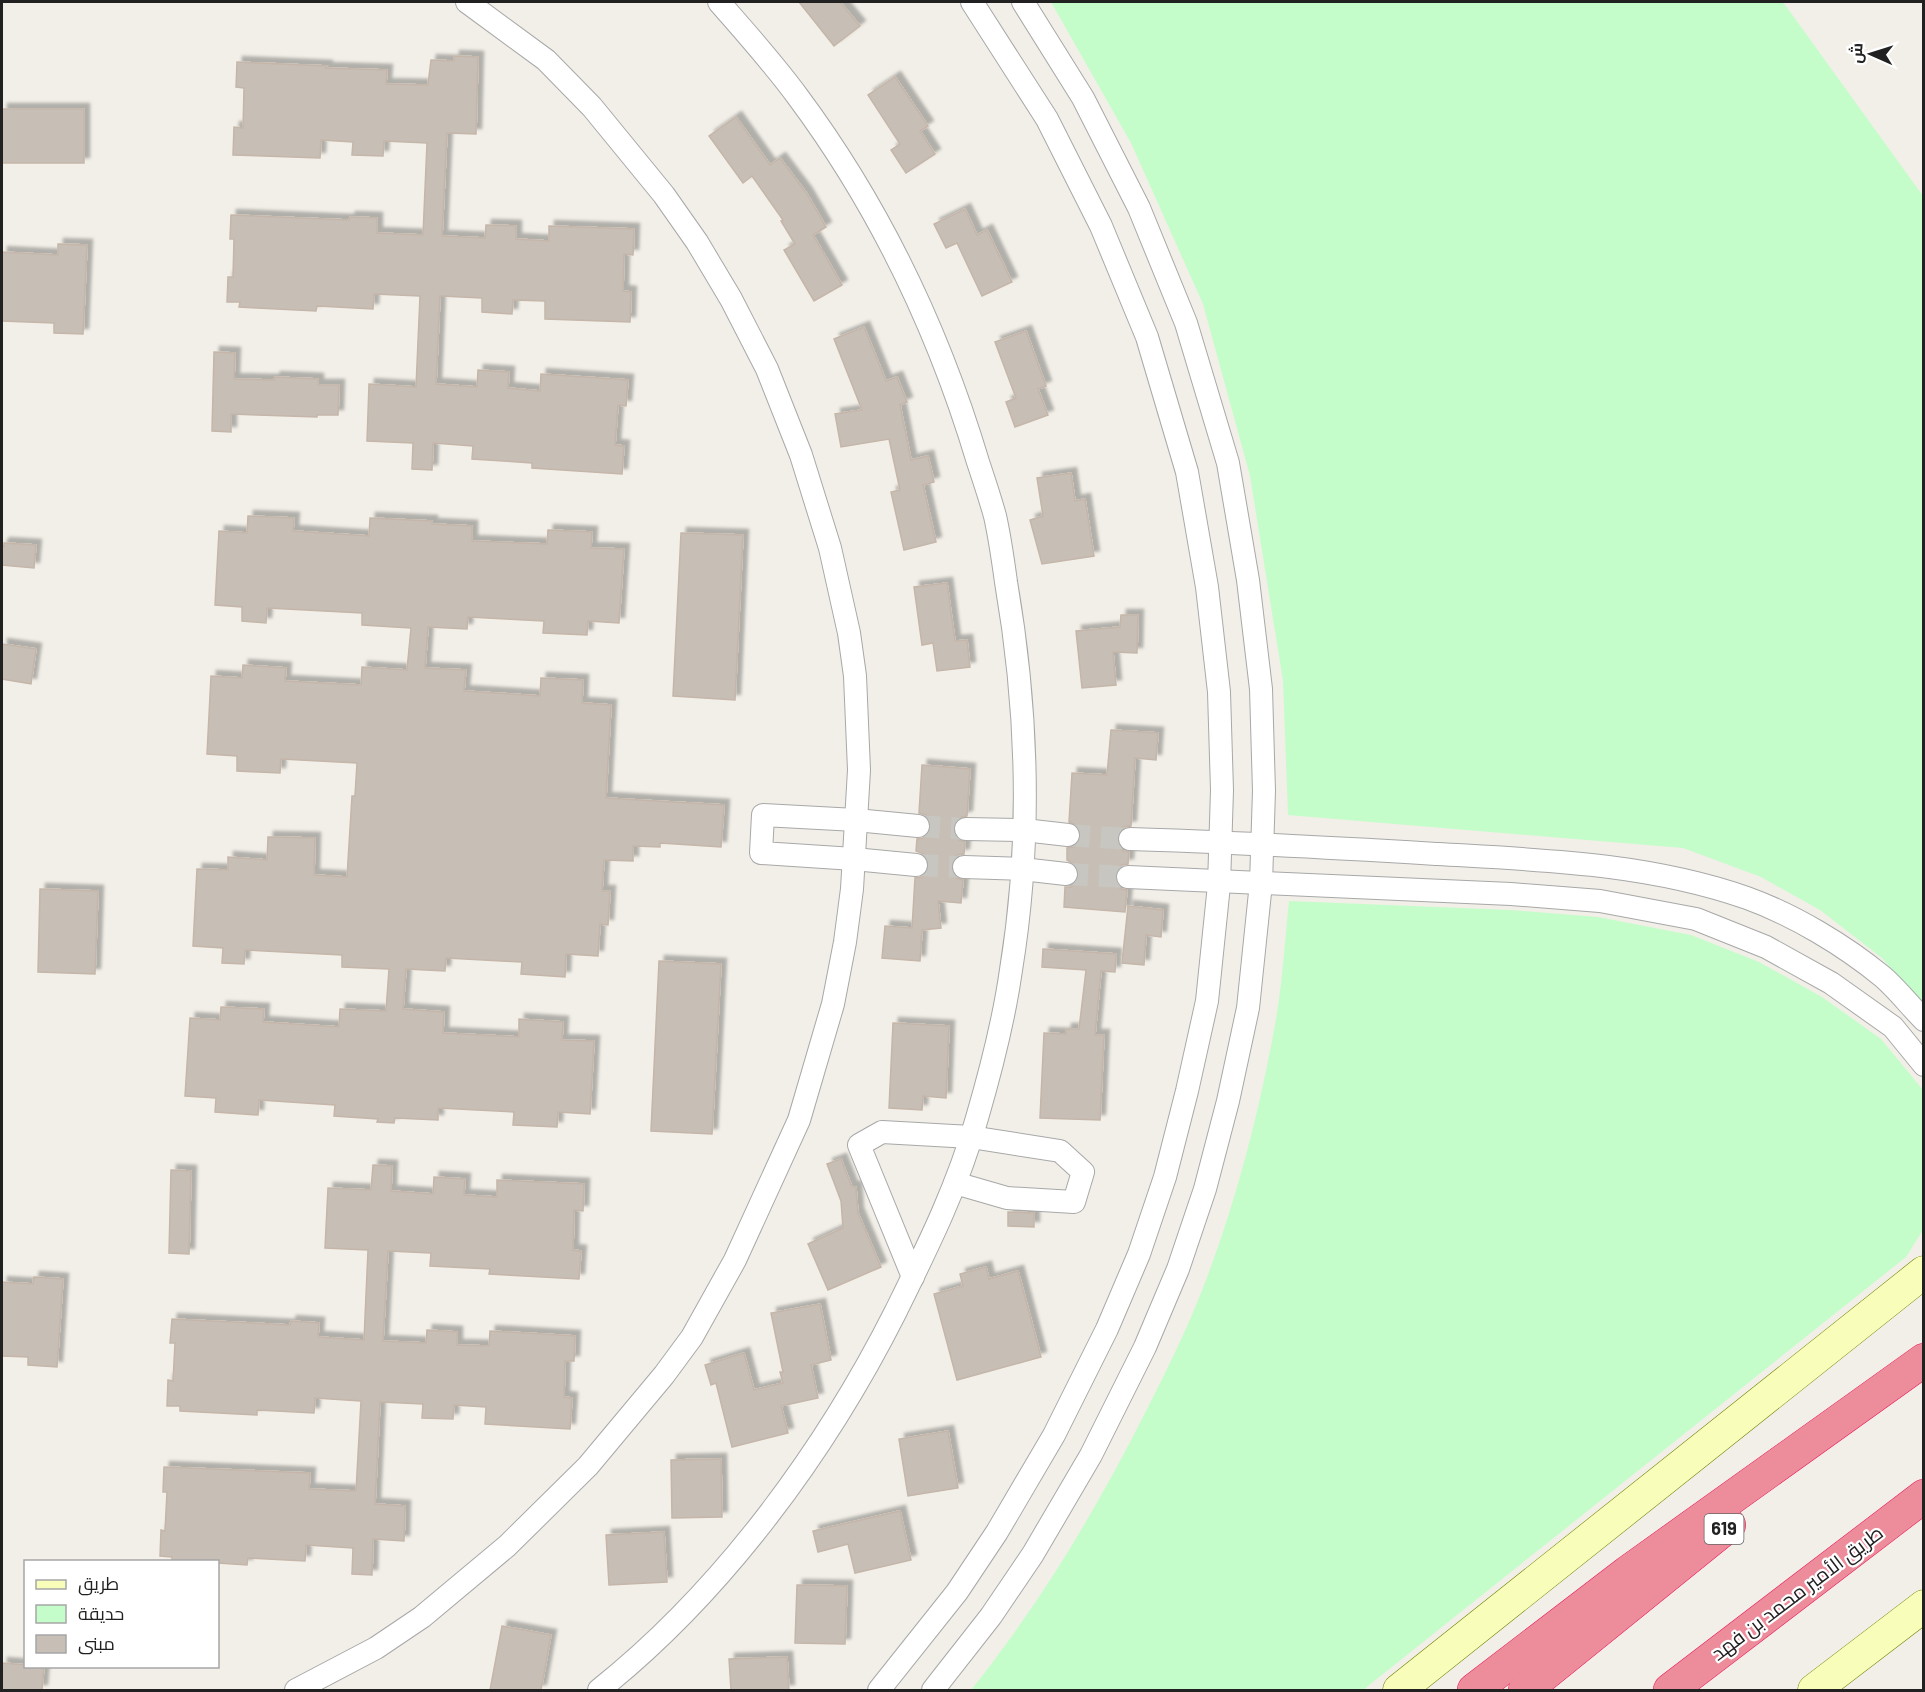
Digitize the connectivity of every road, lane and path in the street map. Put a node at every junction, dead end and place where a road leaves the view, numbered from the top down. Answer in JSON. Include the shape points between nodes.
{"nodes":[{"id":1,"x":468,"y":2,"type":"edge"},
{"id":2,"x":719,"y":2,"type":"edge"},
{"id":3,"x":972,"y":2,"type":"edge"},
{"id":4,"x":1023,"y":2,"type":"edge"},
{"id":5,"x":856,"y":820,"type":"junction"},
{"id":6,"x":918,"y":826,"type":"tunnel mouth"},
{"id":7,"x":966,"y":829,"type":"tunnel mouth"},
{"id":8,"x":1024,"y":830,"type":"junction"},
{"id":9,"x":1068,"y":835,"type":"tunnel mouth"},
{"id":10,"x":1130,"y":839,"type":"tunnel mouth"},
{"id":11,"x":1221,"y":842,"type":"junction"},
{"id":12,"x":1263,"y":844,"type":"junction"},
{"id":13,"x":854,"y":859,"type":"junction"},
{"id":14,"x":916,"y":865,"type":"tunnel mouth"},
{"id":15,"x":964,"y":867,"type":"tunnel mouth"},
{"id":16,"x":1605,"y":867,"type":"junction"},
{"id":17,"x":1023,"y":869,"type":"junction"},
{"id":18,"x":1066,"y":874,"type":"tunnel mouth"},
{"id":19,"x":1128,"y":877,"type":"tunnel mouth"},
{"id":20,"x":1219,"y":880,"type":"junction"},
{"id":21,"x":1261,"y":883,"type":"junction"},
{"id":22,"x":1600,"y":901,"type":"junction"},
{"id":23,"x":1923,"y":1020,"type":"edge"},
{"id":24,"x":1923,"y":1065,"type":"edge"},
{"id":25,"x":971,"y":1137,"type":"junction"},
{"id":26,"x":955,"y":1183,"type":"junction"},
{"id":27,"x":1918,"y":1273,"type":"edge"},
{"id":28,"x":913,"y":1277,"type":"junction"},
{"id":29,"x":1923,"y":1360,"type":"edge"},
{"id":30,"x":1923,"y":1367,"type":"edge"},
{"id":31,"x":1923,"y":1496,"type":"edge"},
{"id":32,"x":1845,"y":1556,"type":"junction"},
{"id":33,"x":1923,"y":1606,"type":"edge"},
{"id":34,"x":296,"y":1690,"type":"edge"},
{"id":35,"x":599,"y":1690,"type":"edge"},
{"id":36,"x":879,"y":1690,"type":"edge"},
{"id":37,"x":933,"y":1690,"type":"edge"},
{"id":38,"x":1399,"y":1690,"type":"edge"},
{"id":39,"x":1474,"y":1690,"type":"edge"},
{"id":40,"x":1526,"y":1690,"type":"edge"},
{"id":41,"x":1670,"y":1690,"type":"edge"},
{"id":42,"x":1706,"y":1690,"type":"edge"},
{"id":43,"x":1815,"y":1690,"type":"edge"}],
"edges":[{"from":1,"to":5,"type":"street","via":[[546,60],[592,107],[664,195],[725,290],[767,369],[801,455],[830,548],[849,633],[857,713]]},
{"from":2,"to":8,"type":"street","via":[[798,95],[876,218],[922,308],[961,404],[995,518],[1012,618],[1023,704]]},
{"from":3,"to":11,"type":"street","via":[[1047,119],[1101,226],[1147,337],[1187,472],[1208,597],[1219,692]]},
{"from":4,"to":12,"type":"street","via":[[1083,98],[1139,208],[1186,323],[1228,463],[1261,689]]},
{"from":5,"to":6,"type":"street"},
{"from":5,"to":13,"type":"street"},
{"from":5,"to":13,"type":"street","via":[[763,815],[761,853]]},
{"from":7,"to":8,"type":"street"},
{"from":8,"to":9,"type":"street"},
{"from":8,"to":17,"type":"street"},
{"from":10,"to":11,"type":"street"},
{"from":11,"to":12,"type":"street"},
{"from":11,"to":20,"type":"street"},
{"from":12,"to":16,"type":"street"},
{"from":12,"to":21,"type":"street"},
{"from":13,"to":14,"type":"street"},
{"from":13,"to":34,"type":"street","via":[[833,1004],[799,1120],[735,1260],[692,1337],[588,1466],[500,1552],[422,1617],[335,1671]]},
{"from":15,"to":17,"type":"street"},
{"from":16,"to":22,"type":"street"},
{"from":16,"to":23,"type":"street","via":[[1666,875],[1747,898],[1819,931],[1885,978]]},
{"from":17,"to":18,"type":"street"},
{"from":17,"to":25,"type":"street","via":[[1011,970],[996,1046]]},
{"from":19,"to":20,"type":"street"},
{"from":20,"to":21,"type":"street"},
{"from":20,"to":36,"type":"street","via":[[1207,1001],[1165,1177],[1139,1254],[1054,1435],[997,1532],[957,1592]]},
{"from":21,"to":22,"type":"street"},
{"from":21,"to":37,"type":"street","via":[[1248,1008],[1205,1189],[1178,1269],[1145,1347],[1091,1455],[1039,1545],[991,1616]]},
{"from":22,"to":24,"type":"street","via":[[1696,919],[1766,947],[1831,983],[1893,1027]]},
{"from":25,"to":26,"type":"street"},
{"from":25,"to":26,"type":"street","via":[[1060,1151],[1083,1172],[1074,1202],[1006,1198]]},
{"from":25,"to":28,"type":"street","via":[[882,1132],[859,1146]]},
{"from":26,"to":28,"type":"street"},
{"from":27,"to":38,"type":"main road"},
{"from":28,"to":35,"type":"street","via":[[848,1398],[798,1475],[714,1581],[667,1632]]},
{"from":29,"to":39,"type":"highway","via":[[1628,1572]]},
{"from":30,"to":40,"type":"highway","number":"619"},
{"from":31,"to":32,"type":"highway","name":"طريق الأمير محمد بن فهد"},
{"from":32,"to":41,"type":"highway","name":"طريق الأمير محمد بن فهد"},
{"from":32,"to":42,"type":"highway"},
{"from":33,"to":43,"type":"main road"}]}
